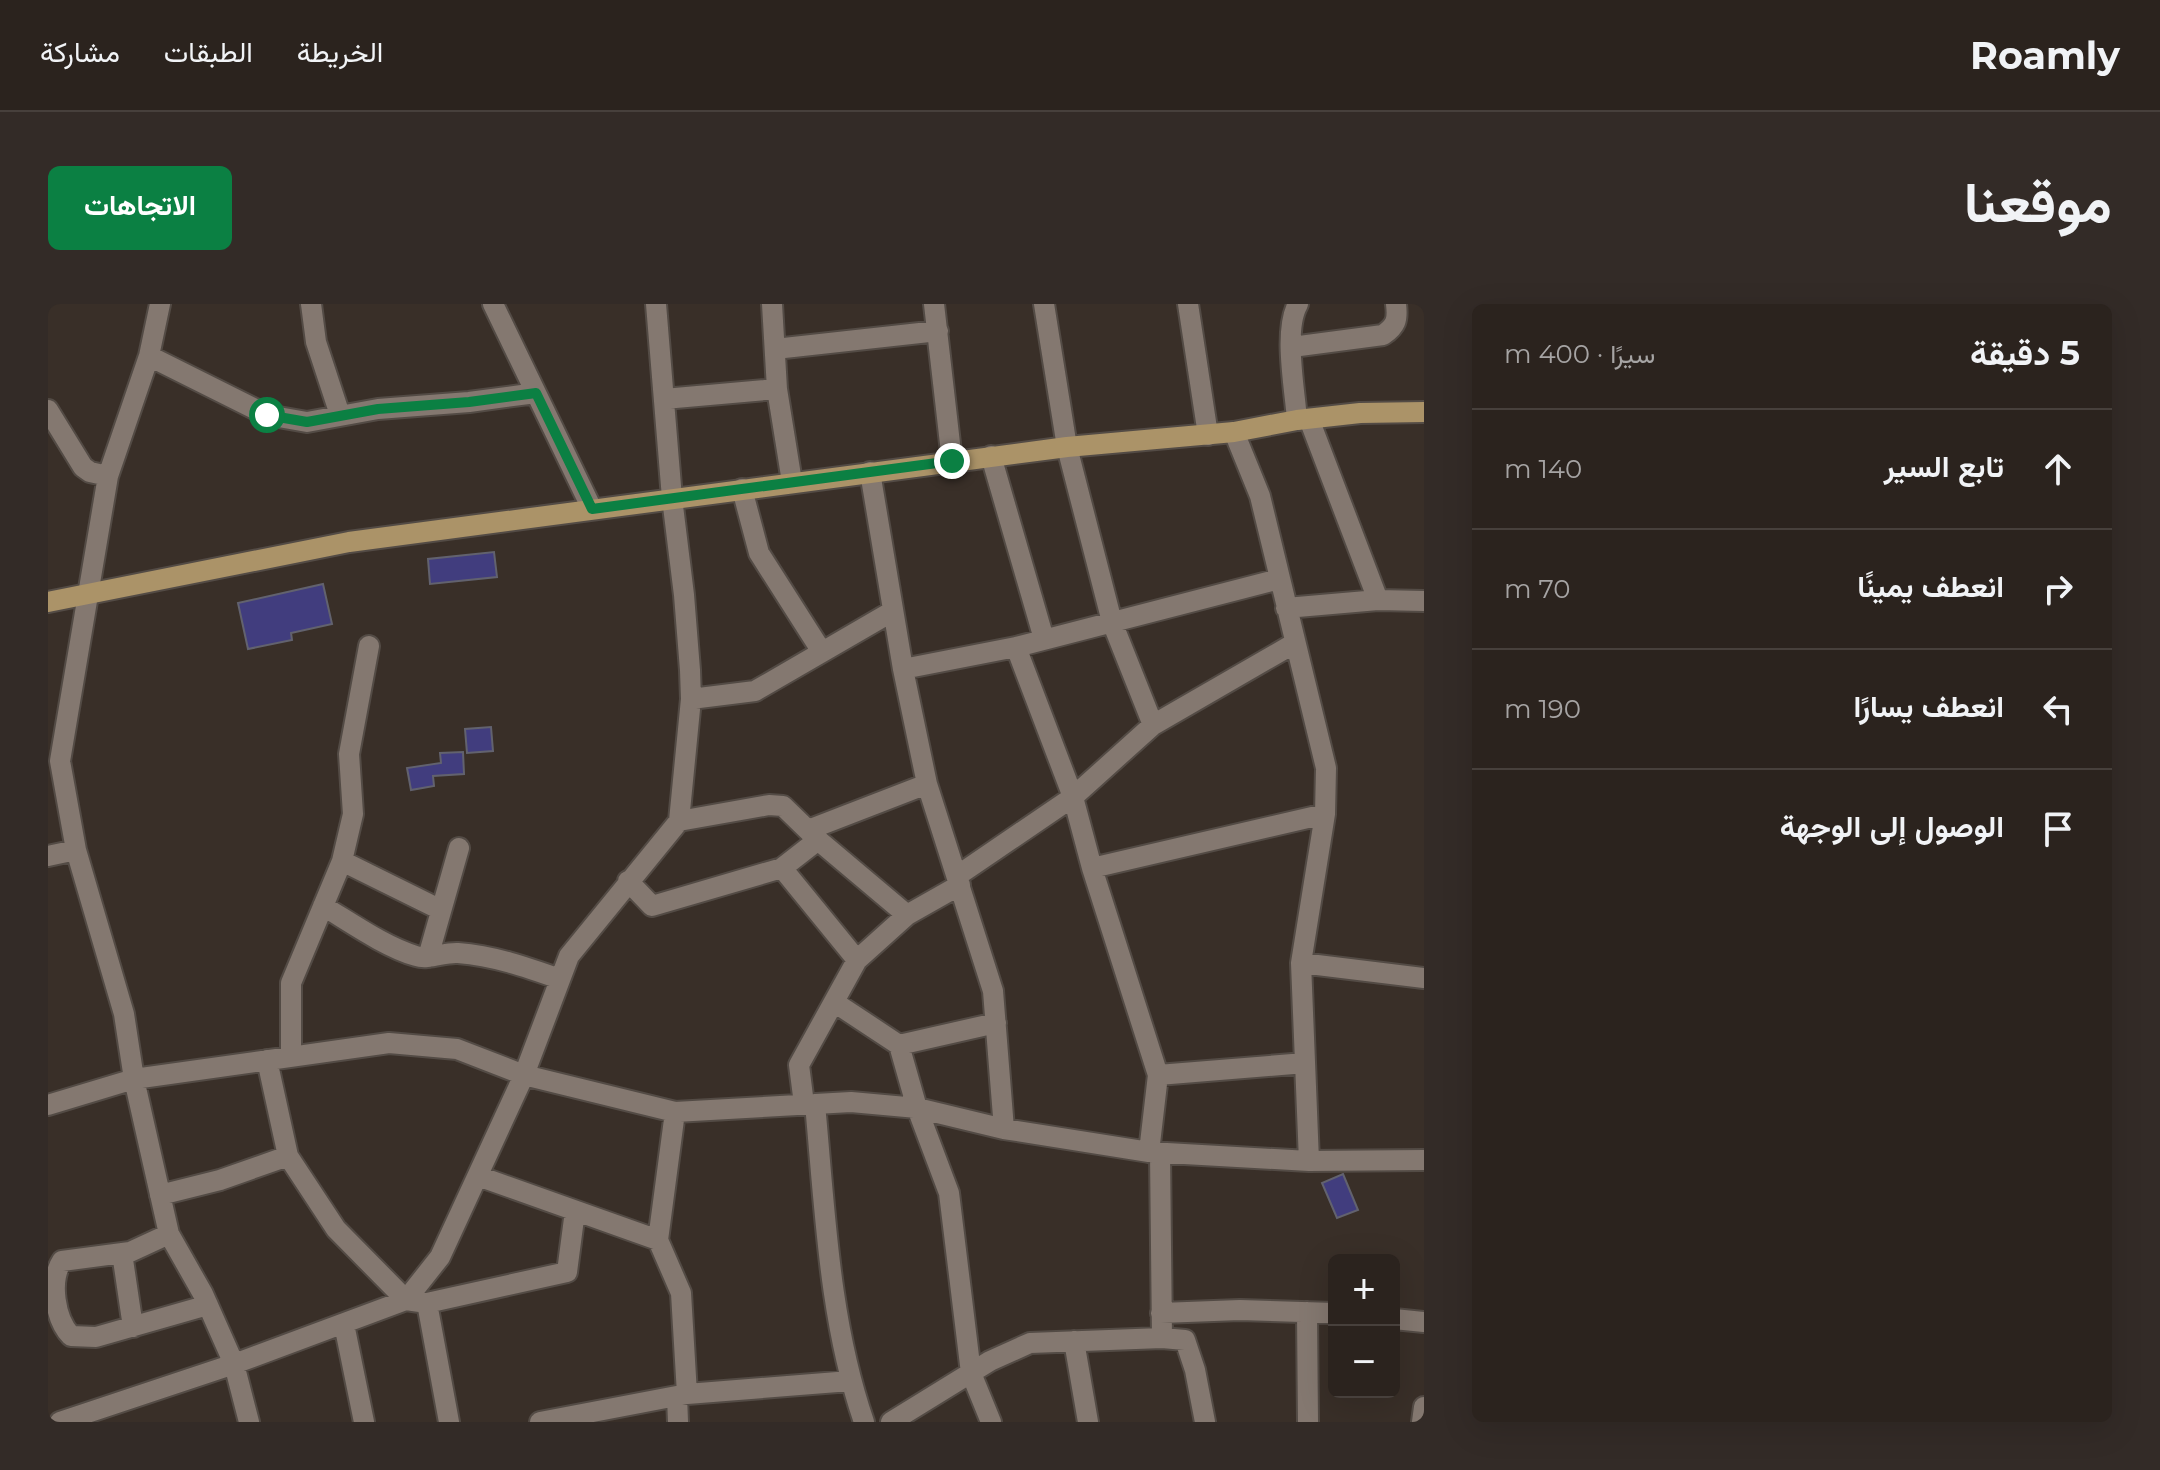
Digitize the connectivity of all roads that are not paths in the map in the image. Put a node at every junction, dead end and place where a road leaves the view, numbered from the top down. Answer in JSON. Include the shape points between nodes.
{"nodes":[{"id":1,"x":160,"y":304,"type":"edge"},
{"id":2,"x":311,"y":304,"type":"edge"},
{"id":3,"x":493,"y":304,"type":"edge"},
{"id":4,"x":656,"y":304,"type":"edge"},
{"id":5,"x":772,"y":304,"type":"edge"},
{"id":6,"x":934,"y":304,"type":"edge"},
{"id":7,"x":1044,"y":304,"type":"edge"},
{"id":8,"x":1188,"y":304,"type":"edge"},
{"id":9,"x":1298,"y":304,"type":"edge"},
{"id":10,"x":1396,"y":304,"type":"edge"},
{"id":11,"x":938,"y":331,"type":"junction"},
{"id":12,"x":1292,"y":347,"type":"junction"},
{"id":13,"x":775,"y":349,"type":"junction"},
{"id":14,"x":149,"y":356,"type":"junction"},
{"id":15,"x":777,"y":389,"type":"junction"},
{"id":16,"x":536,"y":393,"type":"junction"},
{"id":17,"x":664,"y":399,"type":"junction"},
{"id":18,"x":48,"y":410,"type":"edge"},
{"id":19,"x":1424,"y":412,"type":"edge"},
{"id":20,"x":1360,"y":413,"type":"junction"},
{"id":21,"x":340,"y":415,"type":"junction"},
{"id":22,"x":1303,"y":420,"type":"junction"},
{"id":23,"x":1424,"y":423,"type":"edge"},
{"id":24,"x":1234,"y":432,"type":"junction"},
{"id":25,"x":1208,"y":435,"type":"junction"},
{"id":26,"x":1067,"y":447,"type":"junction"},
{"id":27,"x":991,"y":456,"type":"junction"},
{"id":28,"x":952,"y":461,"type":"junction"},
{"id":29,"x":870,"y":472,"type":"junction"},
{"id":30,"x":108,"y":476,"type":"junction"},
{"id":31,"x":792,"y":482,"type":"junction"},
{"id":32,"x":742,"y":489,"type":"junction"},
{"id":33,"x":672,"y":498,"type":"junction"},
{"id":34,"x":592,"y":509,"type":"junction"},
{"id":35,"x":1279,"y":579,"type":"junction"},
{"id":36,"x":88,"y":593,"type":"junction"},
{"id":37,"x":1378,"y":600,"type":"junction"},
{"id":38,"x":1424,"y":601,"type":"edge"},
{"id":39,"x":48,"y":602,"type":"edge"},
{"id":40,"x":1286,"y":608,"type":"junction"},
{"id":41,"x":893,"y":611,"type":"junction"},
{"id":42,"x":1112,"y":622,"type":"junction"},
{"id":43,"x":1044,"y":639,"type":"junction"},
{"id":44,"x":1295,"y":643,"type":"junction"},
{"id":45,"x":369,"y":646,"type":"dead end"},
{"id":46,"x":1016,"y":647,"type":"junction"},
{"id":47,"x":822,"y":652,"type":"junction"},
{"id":48,"x":903,"y":669,"type":"junction"},
{"id":49,"x":691,"y":699,"type":"junction"},
{"id":50,"x":1153,"y":725,"type":"junction"},
{"id":51,"x":927,"y":784,"type":"junction"},
{"id":52,"x":1073,"y":797,"type":"junction"},
{"id":53,"x":1325,"y":814,"type":"junction"},
{"id":54,"x":679,"y":821,"type":"junction"},
{"id":55,"x":813,"y":835,"type":"junction"},
{"id":56,"x":459,"y":848,"type":"dead end"},
{"id":57,"x":76,"y":850,"type":"junction"},
{"id":58,"x":48,"y":856,"type":"edge"},
{"id":59,"x":342,"y":861,"type":"junction"},
{"id":60,"x":782,"y":868,"type":"junction"},
{"id":61,"x":1092,"y":868,"type":"junction"},
{"id":62,"x":958,"y":880,"type":"junction"},
{"id":63,"x":628,"y":881,"type":"junction"},
{"id":64,"x":323,"y":906,"type":"junction"},
{"id":65,"x":441,"y":910,"type":"junction"},
{"id":66,"x":907,"y":915,"type":"junction"},
{"id":67,"x":428,"y":957,"type":"junction"},
{"id":68,"x":857,"y":960,"type":"junction"},
{"id":69,"x":1301,"y":963,"type":"junction"},
{"id":70,"x":1424,"y":978,"type":"edge"},
{"id":71,"x":560,"y":979,"type":"junction"},
{"id":72,"x":834,"y":1002,"type":"junction"},
{"id":73,"x":996,"y":1023,"type":"junction"},
{"id":74,"x":899,"y":1045,"type":"junction"},
{"id":75,"x":291,"y":1057,"type":"junction"},
{"id":76,"x":267,"y":1060,"type":"junction"},
{"id":77,"x":1305,"y":1063,"type":"junction"},
{"id":78,"x":524,"y":1075,"type":"junction"},
{"id":79,"x":1158,"y":1075,"type":"junction"},
{"id":80,"x":134,"y":1079,"type":"junction"},
{"id":81,"x":810,"y":1104,"type":"junction"},
{"id":82,"x":48,"y":1105,"type":"edge"},
{"id":83,"x":917,"y":1108,"type":"junction"},
{"id":84,"x":675,"y":1112,"type":"junction"},
{"id":85,"x":1004,"y":1129,"type":"junction"},
{"id":86,"x":1154,"y":1153,"type":"junction"},
{"id":87,"x":288,"y":1156,"type":"junction"},
{"id":88,"x":1424,"y":1160,"type":"edge"},
{"id":89,"x":1309,"y":1161,"type":"junction"},
{"id":90,"x":478,"y":1176,"type":"junction"},
{"id":91,"x":160,"y":1195,"type":"junction"},
{"id":92,"x":575,"y":1211,"type":"junction"},
{"id":93,"x":169,"y":1234,"type":"junction"},
{"id":94,"x":658,"y":1240,"type":"junction"},
{"id":95,"x":122,"y":1253,"type":"junction"},
{"id":96,"x":53,"y":1266,"type":"edge"},
{"id":97,"x":416,"y":1302,"type":"junction"},
{"id":98,"x":208,"y":1305,"type":"junction"},
{"id":99,"x":1307,"y":1312,"type":"junction"},
{"id":100,"x":1161,"y":1313,"type":"junction"},
{"id":101,"x":1328,"y":1313,"type":"edge"},
{"id":102,"x":1400,"y":1320,"type":"edge"},
{"id":103,"x":1424,"y":1322,"type":"edge"},
{"id":104,"x":344,"y":1324,"type":"junction"},
{"id":105,"x":133,"y":1327,"type":"junction"},
{"id":106,"x":1162,"y":1338,"type":"junction"},
{"id":107,"x":1074,"y":1341,"type":"junction"},
{"id":108,"x":234,"y":1364,"type":"junction"},
{"id":109,"x":971,"y":1373,"type":"junction"},
{"id":110,"x":850,"y":1381,"type":"junction"},
{"id":111,"x":682,"y":1395,"type":"junction"},
{"id":112,"x":1424,"y":1407,"type":"edge"},
{"id":113,"x":48,"y":1414,"type":"edge"},
{"id":114,"x":59,"y":1422,"type":"edge"},
{"id":115,"x":249,"y":1422,"type":"edge"},
{"id":116,"x":364,"y":1422,"type":"edge"},
{"id":117,"x":449,"y":1422,"type":"edge"},
{"id":118,"x":540,"y":1422,"type":"edge"},
{"id":119,"x":678,"y":1422,"type":"edge"},
{"id":120,"x":864,"y":1422,"type":"edge"},
{"id":121,"x":891,"y":1422,"type":"edge"},
{"id":122,"x":991,"y":1422,"type":"edge"},
{"id":123,"x":1088,"y":1422,"type":"edge"},
{"id":124,"x":1205,"y":1422,"type":"edge"},
{"id":125,"x":1308,"y":1422,"type":"edge"},
{"id":126,"x":1422,"y":1422,"type":"edge"}],
"edges":[{"from":1,"to":14,"type":"street"},
{"from":2,"to":21,"type":"street","via":[[316,342]]},
{"from":3,"to":16,"type":"street"},
{"from":4,"to":17,"type":"street"},
{"from":5,"to":13,"type":"street"},
{"from":6,"to":11,"type":"street"},
{"from":7,"to":26,"type":"street"},
{"from":8,"to":25,"type":"street"},
{"from":9,"to":12,"type":"street"},
{"from":10,"to":12,"type":"street","via":[[1398,319],[1383,335]]},
{"from":11,"to":13,"type":"street"},
{"from":11,"to":28,"type":"street"},
{"from":12,"to":22,"type":"street"},
{"from":13,"to":15,"type":"street"},
{"from":14,"to":21,"type":"street","via":[[267,415],[307,422]]},
{"from":14,"to":30,"type":"street"},
{"from":15,"to":17,"type":"street"},
{"from":15,"to":31,"type":"street"},
{"from":16,"to":21,"type":"street"},
{"from":16,"to":34,"type":"street"},
{"from":17,"to":33,"type":"street"},
{"from":18,"to":30,"type":"street","via":[[83,467]]},
{"from":19,"to":20,"type":"main road"},
{"from":20,"to":22,"type":"main road"},
{"from":20,"to":23,"type":"main road"},
{"from":22,"to":24,"type":"main road"},
{"from":22,"to":37,"type":"street"},
{"from":24,"to":25,"type":"main road"},
{"from":24,"to":35,"type":"street","via":[[1260,496]]},
{"from":25,"to":26,"type":"main road"},
{"from":26,"to":27,"type":"main road"},
{"from":26,"to":42,"type":"street"},
{"from":27,"to":28,"type":"main road"},
{"from":27,"to":43,"type":"street"},
{"from":28,"to":29,"type":"main road"},
{"from":29,"to":31,"type":"main road"},
{"from":29,"to":41,"type":"street"},
{"from":30,"to":36,"type":"street"},
{"from":31,"to":32,"type":"main road"},
{"from":32,"to":33,"type":"main road"},
{"from":32,"to":47,"type":"street","via":[[759,553]]},
{"from":33,"to":34,"type":"main road"},
{"from":33,"to":49,"type":"street"},
{"from":34,"to":36,"type":"main road","via":[[349,542]]},
{"from":35,"to":40,"type":"street"},
{"from":35,"to":42,"type":"street"},
{"from":36,"to":39,"type":"main road"},
{"from":36,"to":57,"type":"street","via":[[60,761]]},
{"from":37,"to":38,"type":"street"},
{"from":37,"to":40,"type":"street"},
{"from":40,"to":44,"type":"street"},
{"from":41,"to":47,"type":"street"},
{"from":41,"to":48,"type":"street"},
{"from":42,"to":43,"type":"street"},
{"from":42,"to":50,"type":"street"},
{"from":43,"to":46,"type":"street"},
{"from":44,"to":50,"type":"street"},
{"from":44,"to":53,"type":"street","via":[[1326,768]]},
{"from":45,"to":59,"type":"street","via":[[349,754],[353,814]]},
{"from":46,"to":48,"type":"street"},
{"from":46,"to":52,"type":"street"},
{"from":47,"to":49,"type":"street","via":[[755,691]]},
{"from":48,"to":51,"type":"street"},
{"from":49,"to":54,"type":"street"},
{"from":50,"to":52,"type":"street"},
{"from":51,"to":55,"type":"street"},
{"from":51,"to":62,"type":"street"},
{"from":52,"to":61,"type":"street"},
{"from":52,"to":62,"type":"street"},
{"from":53,"to":61,"type":"street"},
{"from":53,"to":69,"type":"street"},
{"from":54,"to":55,"type":"street","via":[[783,806]]},
{"from":54,"to":63,"type":"street"},
{"from":55,"to":60,"type":"street"},
{"from":55,"to":66,"type":"street"},
{"from":56,"to":65,"type":"street"},
{"from":57,"to":58,"type":"street"},
{"from":57,"to":80,"type":"street","via":[[124,1014]]},
{"from":59,"to":64,"type":"street"},
{"from":59,"to":65,"type":"street"},
{"from":60,"to":63,"type":"street","via":[[652,906]]},
{"from":60,"to":68,"type":"street"},
{"from":61,"to":79,"type":"street"},
{"from":62,"to":66,"type":"street"},
{"from":62,"to":73,"type":"street","via":[[993,991]]},
{"from":63,"to":71,"type":"street","via":[[569,956]]},
{"from":64,"to":67,"type":"street","via":[[402,950]]},
{"from":64,"to":75,"type":"street","via":[[291,983]]},
{"from":65,"to":67,"type":"street"},
{"from":66,"to":68,"type":"street"},
{"from":67,"to":71,"type":"street","via":[[486,956]]},
{"from":68,"to":72,"type":"street"},
{"from":69,"to":70,"type":"street"},
{"from":69,"to":77,"type":"street"},
{"from":71,"to":78,"type":"street"},
{"from":72,"to":74,"type":"street"},
{"from":72,"to":81,"type":"street","via":[[799,1065]]},
{"from":73,"to":74,"type":"street"},
{"from":73,"to":85,"type":"street"},
{"from":74,"to":83,"type":"street"},
{"from":75,"to":76,"type":"street"},
{"from":75,"to":78,"type":"street","via":[[389,1043],[457,1049]]},
{"from":76,"to":80,"type":"street"},
{"from":76,"to":87,"type":"street"},
{"from":77,"to":79,"type":"street"},
{"from":77,"to":89,"type":"street"},
{"from":78,"to":84,"type":"street"},
{"from":78,"to":90,"type":"street"},
{"from":79,"to":86,"type":"street"},
{"from":80,"to":82,"type":"street"},
{"from":80,"to":91,"type":"street"},
{"from":81,"to":83,"type":"street"},
{"from":81,"to":84,"type":"street"},
{"from":81,"to":110,"type":"street"},
{"from":83,"to":85,"type":"street"},
{"from":83,"to":109,"type":"street","via":[[949,1193]]},
{"from":84,"to":94,"type":"street"},
{"from":85,"to":86,"type":"street"},
{"from":86,"to":89,"type":"street"},
{"from":86,"to":100,"type":"street"},
{"from":87,"to":91,"type":"street"},
{"from":87,"to":97,"type":"street","via":[[336,1229]]},
{"from":88,"to":89,"type":"street"},
{"from":90,"to":92,"type":"street"},
{"from":90,"to":97,"type":"street"},
{"from":91,"to":93,"type":"street"},
{"from":92,"to":94,"type":"street"},
{"from":92,"to":97,"type":"street","via":[[567,1272]]},
{"from":93,"to":95,"type":"street"},
{"from":93,"to":98,"type":"street"},
{"from":94,"to":111,"type":"street","via":[[681,1293]]},
{"from":95,"to":96,"type":"street"},
{"from":95,"to":105,"type":"street"},
{"from":96,"to":105,"type":"street","via":[[58,1314],[71,1336],[96,1337]]},
{"from":97,"to":104,"type":"street"},
{"from":97,"to":117,"type":"street"},
{"from":98,"to":105,"type":"street"},
{"from":98,"to":108,"type":"street"},
{"from":99,"to":100,"type":"street"},
{"from":99,"to":101,"type":"street"},
{"from":99,"to":125,"type":"street"},
{"from":100,"to":106,"type":"street"},
{"from":102,"to":103,"type":"street"},
{"from":104,"to":108,"type":"street"},
{"from":104,"to":116,"type":"street"},
{"from":106,"to":107,"type":"street"},
{"from":106,"to":124,"type":"street","via":[[1185,1340]]},
{"from":107,"to":109,"type":"street","via":[[1030,1343]]},
{"from":107,"to":123,"type":"street"},
{"from":108,"to":114,"type":"street"},
{"from":108,"to":115,"type":"street"},
{"from":109,"to":121,"type":"street"},
{"from":109,"to":122,"type":"street"},
{"from":110,"to":111,"type":"street"},
{"from":110,"to":120,"type":"street"},
{"from":111,"to":118,"type":"street"},
{"from":111,"to":119,"type":"street"},
{"from":112,"to":126,"type":"street"},
{"from":113,"to":114,"type":"street"}]}
